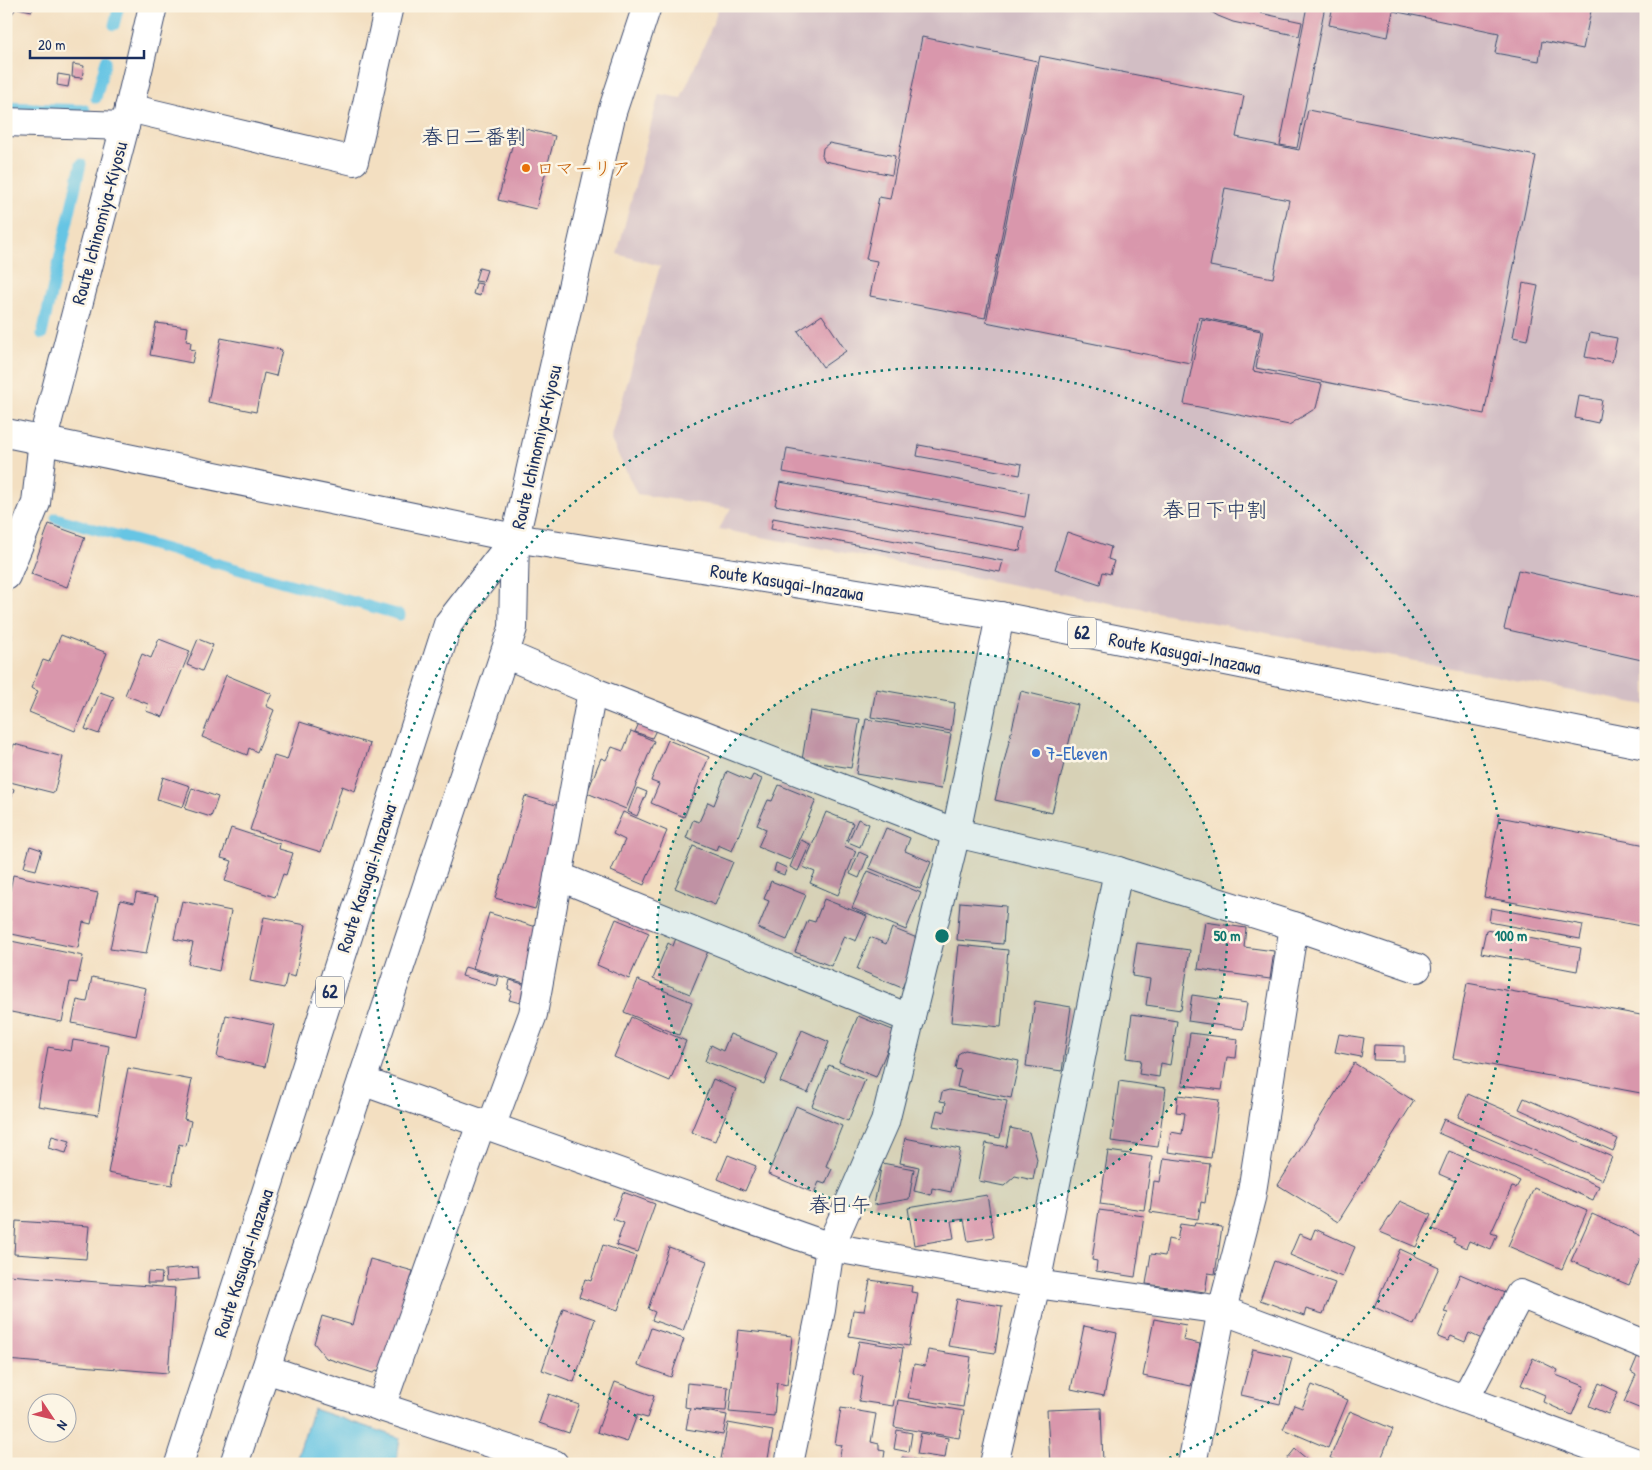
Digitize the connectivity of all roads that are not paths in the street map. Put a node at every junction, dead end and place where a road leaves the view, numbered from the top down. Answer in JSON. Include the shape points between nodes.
{"nodes":[{"id":1,"x":153,"y":6,"type":"edge"},
{"id":2,"x":389,"y":6,"type":"edge"},
{"id":3,"x":647,"y":6,"type":"edge"},
{"id":4,"x":127,"y":116,"type":"junction"},
{"id":5,"x":6,"y":122,"type":"edge"},
{"id":6,"x":6,"y":433,"type":"edge"},
{"id":7,"x":43,"y":439,"type":"junction"},
{"id":8,"x":516,"y":538,"type":"junction"},
{"id":9,"x":6,"y":576,"type":"edge"},
{"id":10,"x":1000,"y":616,"type":"junction"},
{"id":11,"x":505,"y":654,"type":"junction"},
{"id":12,"x":592,"y":691,"type":"junction"},
{"id":13,"x":1646,"y":745,"type":"edge"},
{"id":14,"x":956,"y":833,"type":"junction"},
{"id":15,"x":1118,"y":871,"type":"junction"},
{"id":16,"x":558,"y":876,"type":"junction"},
{"id":17,"x":1294,"y":926,"type":"junction"},
{"id":18,"x":1417,"y":968,"type":"dead end"},
{"id":19,"x":911,"y":1019,"type":"junction"},
{"id":20,"x":362,"y":1081,"type":"junction"},
{"id":21,"x":486,"y":1125,"type":"junction"},
{"id":22,"x":830,"y":1247,"type":"junction"},
{"id":23,"x":1036,"y":1284,"type":"junction"},
{"id":24,"x":1222,"y":1310,"type":"junction"},
{"id":25,"x":1646,"y":1345,"type":"edge"},
{"id":26,"x":266,"y":1369,"type":"junction"},
{"id":27,"x":1465,"y":1399,"type":"junction"},
{"id":28,"x":381,"y":1407,"type":"junction"},
{"id":29,"x":179,"y":1464,"type":"edge"},
{"id":30,"x":234,"y":1464,"type":"edge"},
{"id":31,"x":554,"y":1464,"type":"edge"},
{"id":32,"x":789,"y":1464,"type":"edge"},
{"id":33,"x":994,"y":1464,"type":"edge"},
{"id":34,"x":1192,"y":1464,"type":"edge"},
{"id":35,"x":1640,"y":1464,"type":"edge"}],
"edges":[{"from":1,"to":4,"type":"street","name":"Route Ichinomiya-Kiyosu"},
{"from":2,"to":4,"type":"street","via":[[354,161]]},
{"from":3,"to":8,"type":"street","name":"Route Ichinomiya-Kiyosu","via":[[612,112]]},
{"from":4,"to":5,"type":"street"},
{"from":4,"to":7,"type":"street","name":"Route Ichinomiya-Kiyosu"},
{"from":6,"to":7,"type":"street","name":"Route Ichinomiya-Kiyosu"},
{"from":7,"to":8,"type":"street","name":"Route Ichinomiya-Kiyosu"},
{"from":7,"to":9,"type":"street","via":[[36,502]]},
{"from":8,"to":10,"type":"street","name":"Route Kasugai-Inazawa","number":"62"},
{"from":8,"to":11,"type":"street","via":[[513,628]]},
{"from":8,"to":29,"type":"street","name":"Route Kasugai-Inazawa","number":"62","via":[[448,624]]},
{"from":10,"to":13,"type":"street","name":"Route Kasugai-Inazawa","number":"62"},
{"from":10,"to":14,"type":"street"},
{"from":11,"to":12,"type":"street"},
{"from":11,"to":20,"type":"street"},
{"from":12,"to":14,"type":"street"},
{"from":12,"to":16,"type":"street"},
{"from":14,"to":15,"type":"street"},
{"from":14,"to":19,"type":"street"},
{"from":15,"to":17,"type":"street"},
{"from":15,"to":23,"type":"street"},
{"from":16,"to":19,"type":"street"},
{"from":16,"to":21,"type":"street","via":[[533,1014]]},
{"from":17,"to":18,"type":"street"},
{"from":17,"to":24,"type":"street","via":[[1251,1198]]},
{"from":19,"to":22,"type":"street","via":[[885,1122]]},
{"from":20,"to":21,"type":"street"},
{"from":20,"to":26,"type":"street"},
{"from":21,"to":22,"type":"street"},
{"from":21,"to":28,"type":"street"},
{"from":22,"to":23,"type":"street"},
{"from":22,"to":32,"type":"street","via":[[821,1310]]},
{"from":23,"to":24,"type":"street"},
{"from":23,"to":33,"type":"street"},
{"from":24,"to":27,"type":"street"},
{"from":24,"to":34,"type":"street"},
{"from":25,"to":27,"type":"street","via":[[1520,1294]]},
{"from":26,"to":28,"type":"street"},
{"from":26,"to":30,"type":"street"},
{"from":27,"to":35,"type":"street"},
{"from":28,"to":31,"type":"street"}]}
